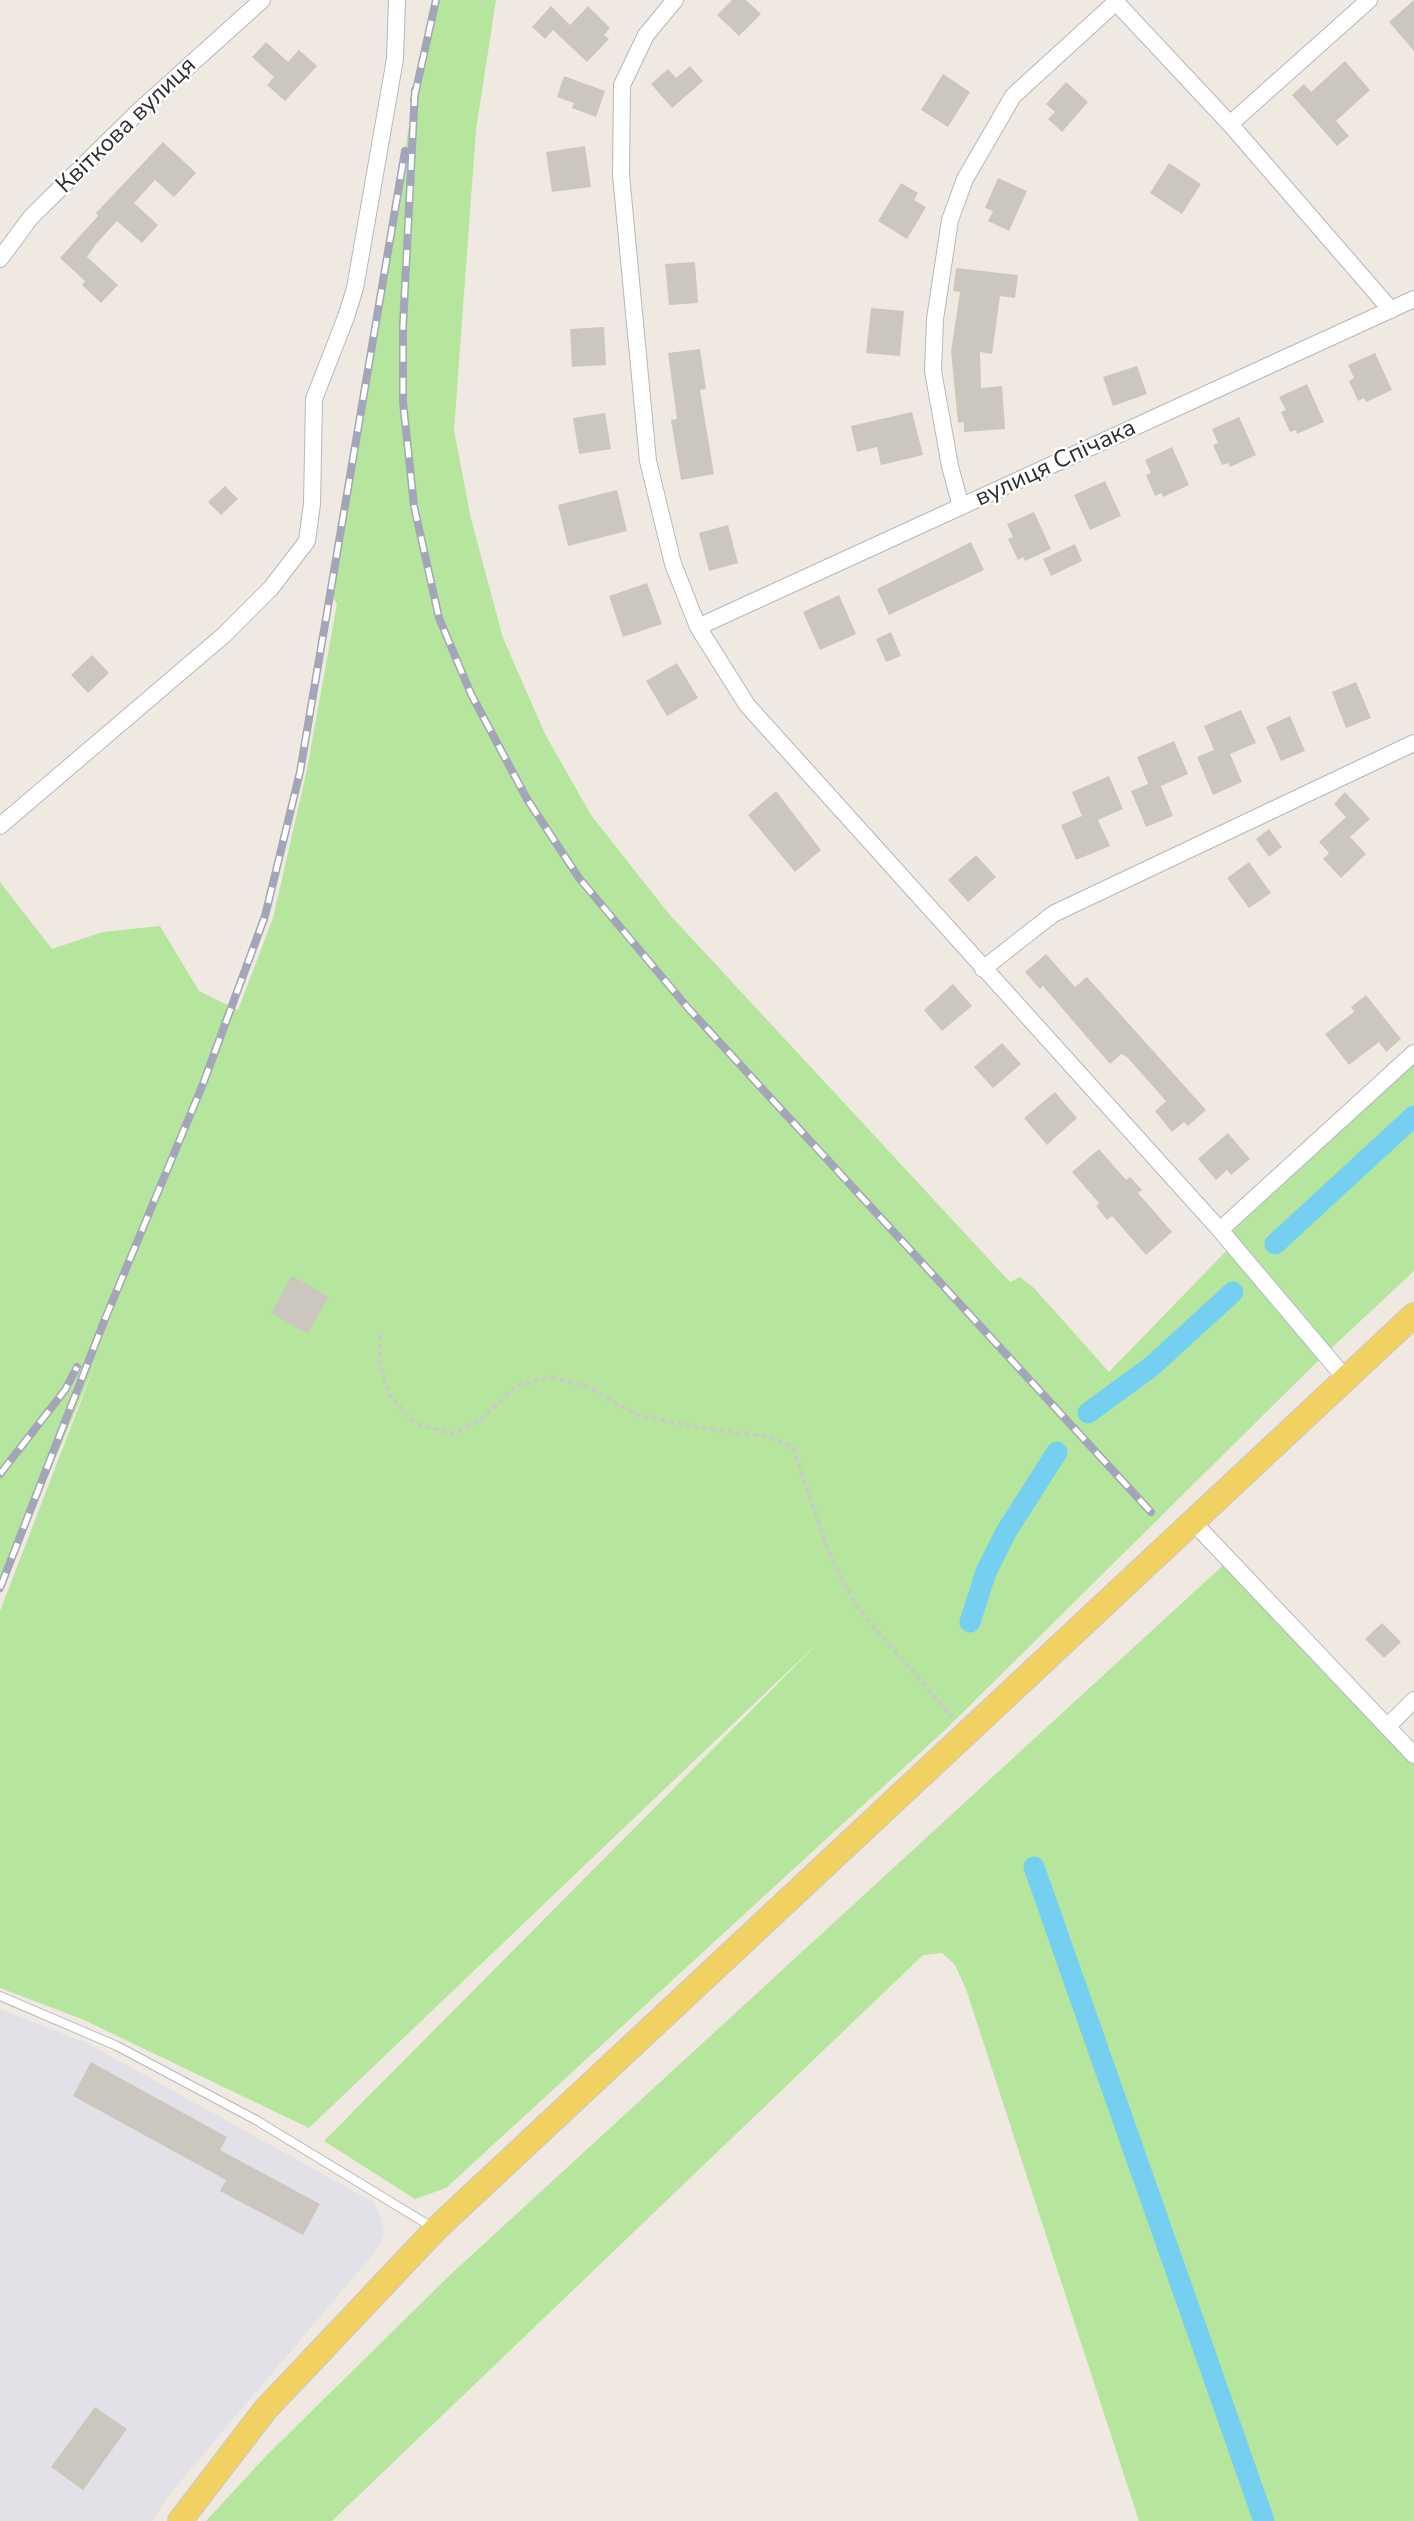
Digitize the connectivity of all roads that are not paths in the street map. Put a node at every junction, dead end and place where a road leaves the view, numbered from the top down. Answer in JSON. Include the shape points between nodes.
{"nodes":[{"id":1,"x":261,"y":0,"type":"edge"},
{"id":2,"x":397,"y":0,"type":"edge"},
{"id":3,"x":675,"y":0,"type":"edge"},
{"id":4,"x":1369,"y":0,"type":"edge"},
{"id":5,"x":1115,"y":1,"type":"edge"},
{"id":6,"x":1230,"y":124,"type":"junction"},
{"id":7,"x":0,"y":259,"type":"edge"},
{"id":8,"x":1414,"y":299,"type":"edge"},
{"id":9,"x":1391,"y":310,"type":"junction"},
{"id":10,"x":961,"y":507,"type":"junction"},
{"id":11,"x":698,"y":628,"type":"junction"},
{"id":12,"x":1414,"y":743,"type":"edge"},
{"id":13,"x":0,"y":826,"type":"edge"},
{"id":14,"x":983,"y":969,"type":"junction"},
{"id":15,"x":1414,"y":1053,"type":"edge"},
{"id":16,"x":1220,"y":1230,"type":"junction"},
{"id":17,"x":1414,"y":1315,"type":"edge"},
{"id":18,"x":1346,"y":1379,"type":"junction"},
{"id":19,"x":1194,"y":1523,"type":"junction"},
{"id":20,"x":1414,"y":1700,"type":"edge"},
{"id":21,"x":1387,"y":1727,"type":"junction"},
{"id":22,"x":1414,"y":1755,"type":"edge"},
{"id":23,"x":0,"y":1996,"type":"edge"},
{"id":24,"x":436,"y":2229,"type":"junction"},
{"id":25,"x":180,"y":2521,"type":"edge"}],
"edges":[{"from":1,"to":7,"type":"street","name":"Квіткова вулиця","via":[[41,208]]},
{"from":2,"to":13,"type":"street","via":[[395,59],[355,288],[314,399],[307,541],[271,588],[224,635]]},
{"from":3,"to":11,"type":"street","via":[[646,35],[622,85],[621,175],[648,461],[673,564]]},
{"from":4,"to":6,"type":"street"},
{"from":5,"to":6,"type":"street"},
{"from":5,"to":10,"type":"street","via":[[1013,96],[965,179],[950,220],[935,319],[933,371]]},
{"from":6,"to":9,"type":"street"},
{"from":8,"to":9,"type":"street","name":"вулиця Спічака"},
{"from":9,"to":10,"type":"street","name":"вулиця Спічака"},
{"from":10,"to":11,"type":"street","name":"вулиця Спічака"},
{"from":11,"to":14,"type":"street","via":[[747,705]]},
{"from":12,"to":14,"type":"street","via":[[1054,914]]},
{"from":14,"to":16,"type":"street"},
{"from":15,"to":16,"type":"street"},
{"from":16,"to":18,"type":"street"},
{"from":17,"to":18,"type":"main road"},
{"from":18,"to":19,"type":"main road"},
{"from":19,"to":21,"type":"street"},
{"from":19,"to":24,"type":"main road"},
{"from":20,"to":21,"type":"street"},
{"from":21,"to":22,"type":"street"},
{"from":23,"to":24,"type":"lane","via":[[117,2046],[256,2120]]},
{"from":24,"to":25,"type":"main road","via":[[265,2410]]}]}
